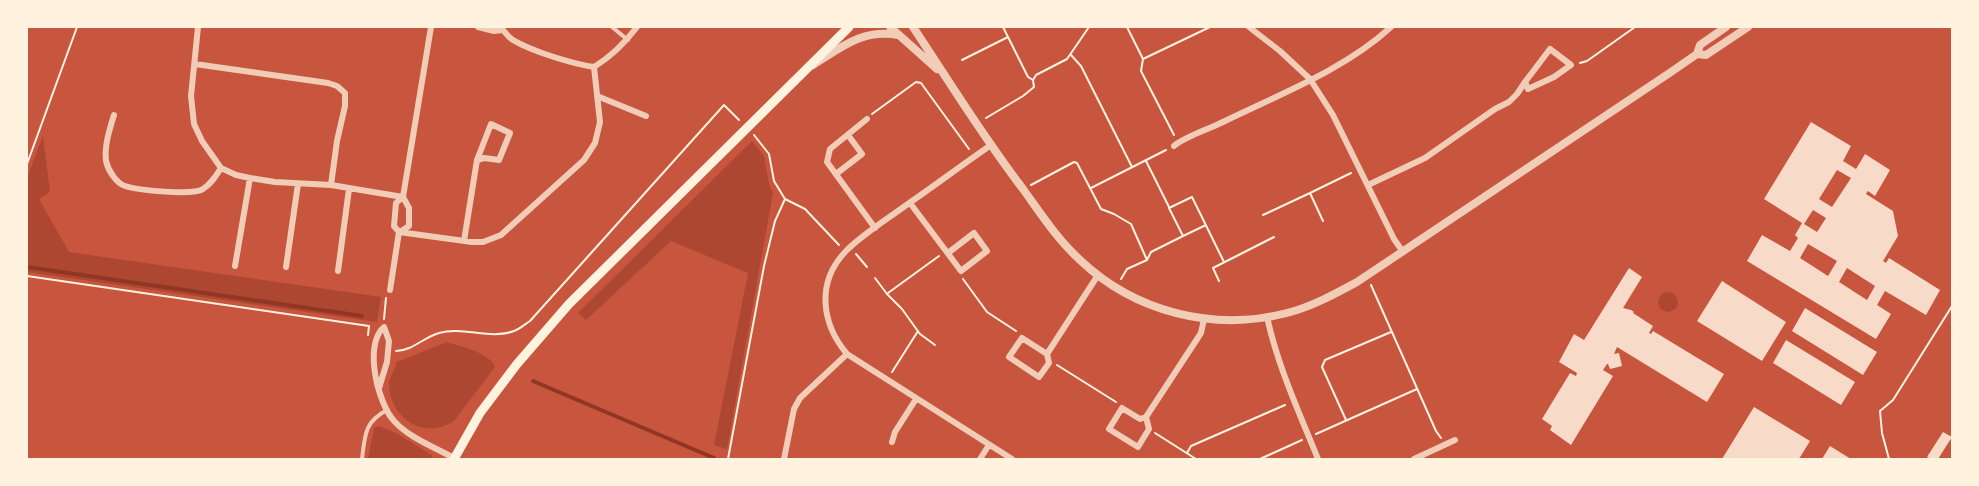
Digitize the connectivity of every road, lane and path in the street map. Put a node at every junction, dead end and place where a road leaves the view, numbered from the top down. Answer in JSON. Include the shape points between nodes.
{"nodes":[{"id":1,"x":77,"y":27,"type":"edge"},
{"id":2,"x":198,"y":27,"type":"edge"},
{"id":3,"x":431,"y":27,"type":"edge"},
{"id":4,"x":478,"y":27,"type":"edge"},
{"id":5,"x":612,"y":27,"type":"edge"},
{"id":6,"x":637,"y":27,"type":"edge"},
{"id":7,"x":849,"y":27,"type":"edge"},
{"id":8,"x":890,"y":27,"type":"edge"},
{"id":9,"x":913,"y":27,"type":"edge"},
{"id":10,"x":1003,"y":27,"type":"edge"},
{"id":11,"x":1089,"y":27,"type":"edge"},
{"id":12,"x":1127,"y":27,"type":"edge"},
{"id":13,"x":1210,"y":27,"type":"edge"},
{"id":14,"x":1249,"y":27,"type":"edge"},
{"id":15,"x":1390,"y":27,"type":"edge"},
{"id":16,"x":1635,"y":27,"type":"edge"},
{"id":17,"x":1726,"y":27,"type":"edge"},
{"id":18,"x":1748,"y":27,"type":"edge"},
{"id":19,"x":504,"y":28,"type":"edge"},
{"id":20,"x":898,"y":35,"type":"junction"},
{"id":21,"x":1008,"y":37,"type":"junction"},
{"id":22,"x":628,"y":40,"type":"junction"},
{"id":23,"x":1697,"y":54,"type":"junction"},
{"id":24,"x":1071,"y":55,"type":"junction"},
{"id":25,"x":1143,"y":59,"type":"junction"},
{"id":26,"x":962,"y":60,"type":"dead end"},
{"id":27,"x":195,"y":64,"type":"junction"},
{"id":28,"x":1571,"y":65,"type":"junction"},
{"id":29,"x":594,"y":67,"type":"junction"},
{"id":30,"x":807,"y":69,"type":"junction"},
{"id":31,"x":944,"y":75,"type":"junction"},
{"id":32,"x":1310,"y":79,"type":"junction"},
{"id":33,"x":1034,"y":80,"type":"junction"},
{"id":34,"x":1526,"y":86,"type":"junction"},
{"id":35,"x":597,"y":96,"type":"junction"},
{"id":36,"x":731,"y":112,"type":"dead end"},
{"id":37,"x":114,"y":115,"type":"dead end"},
{"id":38,"x":646,"y":116,"type":"dead end"},
{"id":39,"x":867,"y":119,"type":"joint"},
{"id":40,"x":976,"y":123,"type":"junction"},
{"id":41,"x":848,"y":135,"type":"junction"},
{"id":42,"x":1180,"y":141,"type":"junction"},
{"id":43,"x":761,"y":142,"type":"dead end"},
{"id":44,"x":991,"y":145,"type":"junction"},
{"id":45,"x":1174,"y":146,"type":"joint"},
{"id":46,"x":974,"y":156,"type":"junction"},
{"id":47,"x":477,"y":160,"type":"junction"},
{"id":48,"x":1146,"y":161,"type":"junction"},
{"id":49,"x":27,"y":164,"type":"edge"},
{"id":50,"x":220,"y":168,"type":"junction"},
{"id":51,"x":1132,"y":168,"type":"junction"},
{"id":52,"x":1359,"y":169,"type":"junction"},
{"id":53,"x":836,"y":174,"type":"junction"},
{"id":54,"x":250,"y":178,"type":"junction"},
{"id":55,"x":298,"y":184,"type":"junction"},
{"id":56,"x":331,"y":185,"type":"junction"},
{"id":57,"x":1368,"y":185,"type":"junction"},
{"id":58,"x":349,"y":189,"type":"junction"},
{"id":59,"x":1090,"y":189,"type":"junction"},
{"id":60,"x":1023,"y":190,"type":"junction"},
{"id":61,"x":1310,"y":194,"type":"junction"},
{"id":62,"x":403,"y":197,"type":"junction"},
{"id":63,"x":785,"y":199,"type":"junction"},
{"id":64,"x":910,"y":203,"type":"junction"},
{"id":65,"x":1169,"y":208,"type":"junction"},
{"id":66,"x":1263,"y":216,"type":"dead end"},
{"id":67,"x":1323,"y":221,"type":"dead end"},
{"id":68,"x":1206,"y":225,"type":"junction"},
{"id":69,"x":875,"y":228,"type":"junction"},
{"id":70,"x":399,"y":232,"type":"junction"},
{"id":71,"x":1183,"y":236,"type":"junction"},
{"id":72,"x":1274,"y":237,"type":"dead end"},
{"id":73,"x":464,"y":241,"type":"junction"},
{"id":74,"x":848,"y":249,"type":"junction"},
{"id":75,"x":1403,"y":252,"type":"junction"},
{"id":76,"x":948,"y":253,"type":"junction"},
{"id":77,"x":939,"y":256,"type":"dead end"},
{"id":78,"x":1147,"y":260,"type":"junction"},
{"id":79,"x":1224,"y":262,"type":"junction"},
{"id":80,"x":235,"y":266,"type":"dead end"},
{"id":81,"x":286,"y":267,"type":"dead end"},
{"id":82,"x":867,"y":267,"type":"dead end"},
{"id":83,"x":338,"y":271,"type":"dead end"},
{"id":84,"x":961,"y":271,"type":"junction"},
{"id":85,"x":1098,"y":275,"type":"junction"},
{"id":86,"x":27,"y":276,"type":"edge"},
{"id":87,"x":1366,"y":276,"type":"junction"},
{"id":88,"x":875,"y":278,"type":"dead end"},
{"id":89,"x":1219,"y":281,"type":"dead end"},
{"id":90,"x":1116,"y":288,"type":"junction"},
{"id":91,"x":390,"y":290,"type":"joint"},
{"id":92,"x":886,"y":294,"type":"junction"},
{"id":93,"x":1952,"y":306,"type":"edge"},
{"id":94,"x":1267,"y":317,"type":"junction"},
{"id":95,"x":1204,"y":319,"type":"junction"},
{"id":96,"x":369,"y":326,"type":"dead end"},
{"id":97,"x":384,"y":327,"type":"junction"},
{"id":98,"x":918,"y":331,"type":"junction"},
{"id":99,"x":1392,"y":332,"type":"junction"},
{"id":100,"x":1022,"y":338,"type":"junction"},
{"id":101,"x":935,"y":345,"type":"dead end"},
{"id":102,"x":389,"y":350,"type":"junction"},
{"id":103,"x":848,"y":354,"type":"junction"},
{"id":104,"x":1047,"y":354,"type":"junction"},
{"id":105,"x":886,"y":380,"type":"junction"},
{"id":106,"x":379,"y":388,"type":"junction"},
{"id":107,"x":1418,"y":390,"type":"junction"},
{"id":108,"x":916,"y":399,"type":"junction"},
{"id":109,"x":1294,"y":400,"type":"junction"},
{"id":110,"x":1122,"y":408,"type":"junction"},
{"id":111,"x":387,"y":410,"type":"junction"},
{"id":112,"x":1146,"y":417,"type":"junction"},
{"id":113,"x":1346,"y":420,"type":"junction"},
{"id":114,"x":1149,"y":429,"type":"junction"},
{"id":115,"x":1309,"y":437,"type":"junction"},
{"id":116,"x":1455,"y":440,"type":"dead end"},
{"id":117,"x":892,"y":442,"type":"dead end"},
{"id":118,"x":1448,"y":443,"type":"junction"},
{"id":119,"x":989,"y":445,"type":"junction"},
{"id":120,"x":1186,"y":453,"type":"junction"},
{"id":121,"x":362,"y":459,"type":"edge"},
{"id":122,"x":454,"y":459,"type":"edge"},
{"id":123,"x":728,"y":459,"type":"edge"},
{"id":124,"x":784,"y":459,"type":"edge"},
{"id":125,"x":980,"y":459,"type":"edge"},
{"id":126,"x":1012,"y":459,"type":"edge"},
{"id":127,"x":1196,"y":459,"type":"edge"},
{"id":128,"x":1260,"y":459,"type":"edge"},
{"id":129,"x":1318,"y":459,"type":"edge"},
{"id":130,"x":1414,"y":459,"type":"edge"},
{"id":131,"x":1889,"y":459,"type":"edge"}],
"edges":[{"from":1,"to":49,"type":"path"},
{"from":2,"to":27,"type":"street"},
{"from":3,"to":62,"type":"street"},
{"from":4,"to":19,"type":"street","via":[[494,31]]},
{"from":5,"to":22,"type":"lane"},
{"from":6,"to":22,"type":"street"},
{"from":7,"to":30,"type":"main road"},
{"from":8,"to":20,"type":"street"},
{"from":9,"to":31,"type":"street"},
{"from":10,"to":21,"type":"path"},
{"from":11,"to":24,"type":"path"},
{"from":12,"to":25,"type":"path"},
{"from":13,"to":25,"type":"path"},
{"from":14,"to":32,"type":"street"},
{"from":15,"to":32,"type":"street","via":[[1374,42]]},
{"from":16,"to":28,"type":"path","via":[[1587,61]]},
{"from":17,"to":23,"type":"street","via":[[1700,45]]},
{"from":18,"to":23,"type":"street","via":[[1706,55]]},
{"from":19,"to":29,"type":"street","via":[[511,39],[524,45]]},
{"from":20,"to":30,"type":"street","via":[[861,36]]},
{"from":20,"to":31,"type":"street"},
{"from":21,"to":26,"type":"path"},
{"from":21,"to":33,"type":"path","via":[[1028,77]]},
{"from":22,"to":29,"type":"street"},
{"from":23,"to":75,"type":"street"},
{"from":24,"to":33,"type":"path","via":[[1036,75]]},
{"from":24,"to":51,"type":"path","via":[[1081,66]]},
{"from":25,"to":42,"type":"path","via":[[1141,71],[1172,133]]},
{"from":27,"to":50,"type":"street","via":[[191,96],[194,124]]},
{"from":27,"to":56,"type":"street","via":[[328,83],[345,93]]},
{"from":28,"to":34,"type":"street","via":[[1554,78]]},
{"from":28,"to":34,"type":"street","via":[[1550,49]]},
{"from":29,"to":35,"type":"street"},
{"from":30,"to":122,"type":"main road","via":[[569,304],[498,388]]},
{"from":31,"to":40,"type":"street"},
{"from":32,"to":42,"type":"street"},
{"from":32,"to":52,"type":"street"},
{"from":33,"to":40,"type":"path","via":[[1034,87],[1023,96]]},
{"from":34,"to":57,"type":"street","via":[[1509,102],[1425,158]]},
{"from":35,"to":38,"type":"street"},
{"from":35,"to":73,"type":"street","via":[[600,122],[595,143],[584,160],[501,235],[483,242]]},
{"from":36,"to":102,"type":"path","via":[[724,105],[530,321],[514,331],[499,334],[436,333],[406,350]]},
{"from":37,"to":50,"type":"street","via":[[106,160],[112,176],[123,186],[185,193],[202,190]]},
{"from":39,"to":41,"type":"street"},
{"from":39,"to":46,"type":"path","via":[[916,82],[921,83]]},
{"from":40,"to":44,"type":"street"},
{"from":41,"to":53,"type":"street","via":[[830,148],[827,162]]},
{"from":41,"to":53,"type":"street","via":[[862,154]]},
{"from":42,"to":45,"type":"street"},
{"from":43,"to":63,"type":"path","via":[[769,154],[774,181]]},
{"from":44,"to":46,"type":"street"},
{"from":44,"to":60,"type":"street"},
{"from":45,"to":48,"type":"path"},
{"from":46,"to":64,"type":"street"},
{"from":47,"to":47,"type":"street","via":[[491,124],[510,133],[499,160]]},
{"from":47,"to":73,"type":"street"},
{"from":48,"to":51,"type":"path"},
{"from":48,"to":65,"type":"path"},
{"from":50,"to":54,"type":"street"},
{"from":51,"to":59,"type":"path"},
{"from":52,"to":57,"type":"street"},
{"from":52,"to":61,"type":"path"},
{"from":53,"to":69,"type":"street"},
{"from":54,"to":55,"type":"street"},
{"from":54,"to":80,"type":"street"},
{"from":55,"to":56,"type":"street"},
{"from":55,"to":81,"type":"street"},
{"from":56,"to":58,"type":"street"},
{"from":57,"to":75,"type":"street"},
{"from":58,"to":62,"type":"street"},
{"from":58,"to":83,"type":"street"},
{"from":59,"to":60,"type":"path","via":[[1074,162]]},
{"from":59,"to":78,"type":"path","via":[[1101,209],[1131,224]]},
{"from":60,"to":85,"type":"street","via":[[1064,244]]},
{"from":61,"to":66,"type":"path"},
{"from":61,"to":67,"type":"path"},
{"from":62,"to":70,"type":"street","via":[[396,203],[394,226]]},
{"from":62,"to":70,"type":"street","via":[[409,208],[408,226]]},
{"from":63,"to":74,"type":"path","via":[[805,209]]},
{"from":63,"to":123,"type":"path","via":[[778,211],[764,266]]},
{"from":64,"to":69,"type":"street"},
{"from":64,"to":76,"type":"street"},
{"from":65,"to":68,"type":"path","via":[[1192,197]]},
{"from":65,"to":71,"type":"path"},
{"from":68,"to":71,"type":"path"},
{"from":68,"to":79,"type":"path"},
{"from":69,"to":74,"type":"street"},
{"from":70,"to":73,"type":"street"},
{"from":70,"to":91,"type":"street"},
{"from":71,"to":78,"type":"path","via":[[1151,252]]},
{"from":72,"to":79,"type":"path"},
{"from":74,"to":82,"type":"path"},
{"from":74,"to":103,"type":"street","via":[[831,273],[826,307],[831,332]]},
{"from":75,"to":87,"type":"street"},
{"from":76,"to":84,"type":"street"},
{"from":76,"to":84,"type":"street","via":[[974,233],[981,242],[987,251]]},
{"from":77,"to":92,"type":"path"},
{"from":78,"to":90,"type":"path","via":[[1127,269]]},
{"from":79,"to":89,"type":"path","via":[[1213,268]]},
{"from":84,"to":100,"type":"path","via":[[987,312],[1019,332]]},
{"from":85,"to":90,"type":"street"},
{"from":85,"to":104,"type":"street"},
{"from":86,"to":96,"type":"path"},
{"from":87,"to":94,"type":"street","via":[[1307,306]]},
{"from":87,"to":99,"type":"path"},
{"from":88,"to":92,"type":"path"},
{"from":90,"to":95,"type":"street","via":[[1150,305]]},
{"from":91,"to":97,"type":"path"},
{"from":92,"to":98,"type":"path"},
{"from":93,"to":131,"type":"path","via":[[1893,400],[1880,411]]},
{"from":94,"to":95,"type":"street"},
{"from":94,"to":109,"type":"street"},
{"from":95,"to":112,"type":"street","via":[[1200,333]]},
{"from":97,"to":102,"type":"street","via":[[390,340]]},
{"from":97,"to":106,"type":"street","via":[[376,336],[373,359]]},
{"from":98,"to":101,"type":"path"},
{"from":98,"to":105,"type":"path"},
{"from":99,"to":107,"type":"path"},
{"from":99,"to":113,"type":"path","via":[[1325,360],[1322,367]]},
{"from":100,"to":104,"type":"street"},
{"from":100,"to":104,"type":"street","via":[[1009,357],[1039,378],[1048,363]]},
{"from":102,"to":106,"type":"street"},
{"from":103,"to":105,"type":"street"},
{"from":103,"to":124,"type":"street","via":[[794,409]]},
{"from":104,"to":110,"type":"path"},
{"from":105,"to":108,"type":"street"},
{"from":106,"to":111,"type":"street"},
{"from":107,"to":113,"type":"path"},
{"from":107,"to":118,"type":"path","via":[[1436,431]]},
{"from":108,"to":117,"type":"street"},
{"from":108,"to":119,"type":"street"},
{"from":109,"to":115,"type":"street"},
{"from":109,"to":120,"type":"path","via":[[1191,446]]},
{"from":110,"to":112,"type":"street","via":[[1140,419]]},
{"from":110,"to":114,"type":"street","via":[[1109,429],[1138,447]]},
{"from":111,"to":121,"type":"lane","via":[[366,428]]},
{"from":111,"to":122,"type":"street","via":[[404,430]]},
{"from":112,"to":114,"type":"street"},
{"from":113,"to":115,"type":"path"},
{"from":114,"to":120,"type":"path"},
{"from":115,"to":128,"type":"path"},
{"from":115,"to":129,"type":"street"},
{"from":116,"to":118,"type":"street"},
{"from":118,"to":130,"type":"street"},
{"from":119,"to":125,"type":"street"},
{"from":119,"to":126,"type":"street"},
{"from":120,"to":127,"type":"path"}]}
